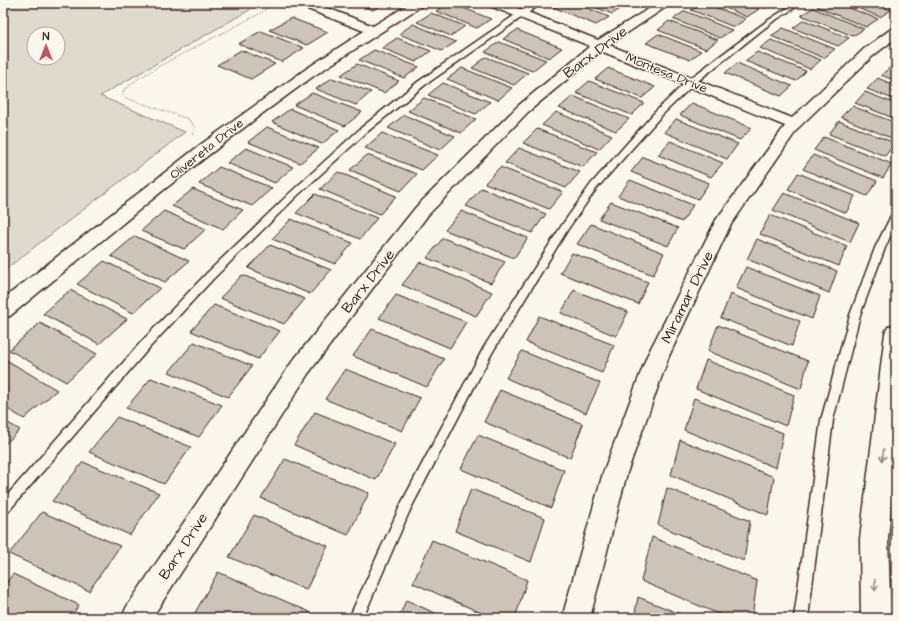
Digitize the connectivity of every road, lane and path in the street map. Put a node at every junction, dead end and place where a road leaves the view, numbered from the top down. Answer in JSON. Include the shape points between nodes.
{"nodes":[{"id":1,"x":266,"y":3,"type":"edge"},
{"id":2,"x":304,"y":3,"type":"edge"},
{"id":3,"x":420,"y":3,"type":"edge"},
{"id":4,"x":494,"y":3,"type":"edge"},
{"id":5,"x":540,"y":3,"type":"edge"},
{"id":6,"x":666,"y":3,"type":"edge"},
{"id":7,"x":799,"y":3,"type":"edge"},
{"id":8,"x":520,"y":14,"type":"junction"},
{"id":9,"x":373,"y":30,"type":"junction"},
{"id":10,"x":896,"y":32,"type":"edge"},
{"id":11,"x":600,"y":45,"type":"junction"},
{"id":12,"x":691,"y":82,"type":"junction"},
{"id":13,"x":794,"y":124,"type":"junction"},
{"id":14,"x":193,"y":136,"type":"dead end"},
{"id":15,"x":896,"y":214,"type":"edge"},
{"id":16,"x":3,"y":310,"type":"edge"},
{"id":17,"x":896,"y":333,"type":"edge"},
{"id":18,"x":3,"y":509,"type":"edge"},
{"id":19,"x":136,"y":618,"type":"edge"},
{"id":20,"x":356,"y":618,"type":"edge"},
{"id":21,"x":576,"y":618,"type":"edge"},
{"id":22,"x":801,"y":618,"type":"edge"},
{"id":23,"x":876,"y":618,"type":"edge"}],
"edges":[{"from":1,"to":14,"type":"path","via":[[266,8],[261,12],[176,56],[123,90],[123,96],[129,99],[188,119],[195,127]]},
{"from":2,"to":9,"type":"street"},
{"from":3,"to":9,"type":"street","name":"Olivereta Drive"},
{"from":4,"to":8,"type":"street","name":"Montesa Drive"},
{"from":5,"to":8,"type":"lane"},
{"from":6,"to":11,"type":"street","name":"Barx Drive"},
{"from":7,"to":12,"type":"lane","via":[[769,22]]},
{"from":8,"to":11,"type":"street","name":"Montesa Drive"},
{"from":8,"to":18,"type":"lane","via":[[422,83],[364,130],[294,194],[210,276],[146,344]]},
{"from":9,"to":16,"type":"street","name":"Olivereta Drive","via":[[288,86],[220,136]]},
{"from":10,"to":13,"type":"street","name":"Miramar Drive","via":[[869,52]]},
{"from":11,"to":12,"type":"street","name":"Montesa Drive"},
{"from":11,"to":19,"type":"street","name":"Barx Drive","via":[[523,109],[422,211],[300,368]]},
{"from":12,"to":13,"type":"street","name":"Montesa Drive"},
{"from":12,"to":20,"type":"lane","via":[[658,114],[594,186],[565,227],[488,350],[406,506]]},
{"from":13,"to":21,"type":"street","name":"Miramar Drive","via":[[722,224],[658,356],[615,473]]},
{"from":15,"to":22,"type":"lane","via":[[854,315],[827,420]]},
{"from":17,"to":23,"type":"street","one_way":true,"via":[[874,539]]}]}
